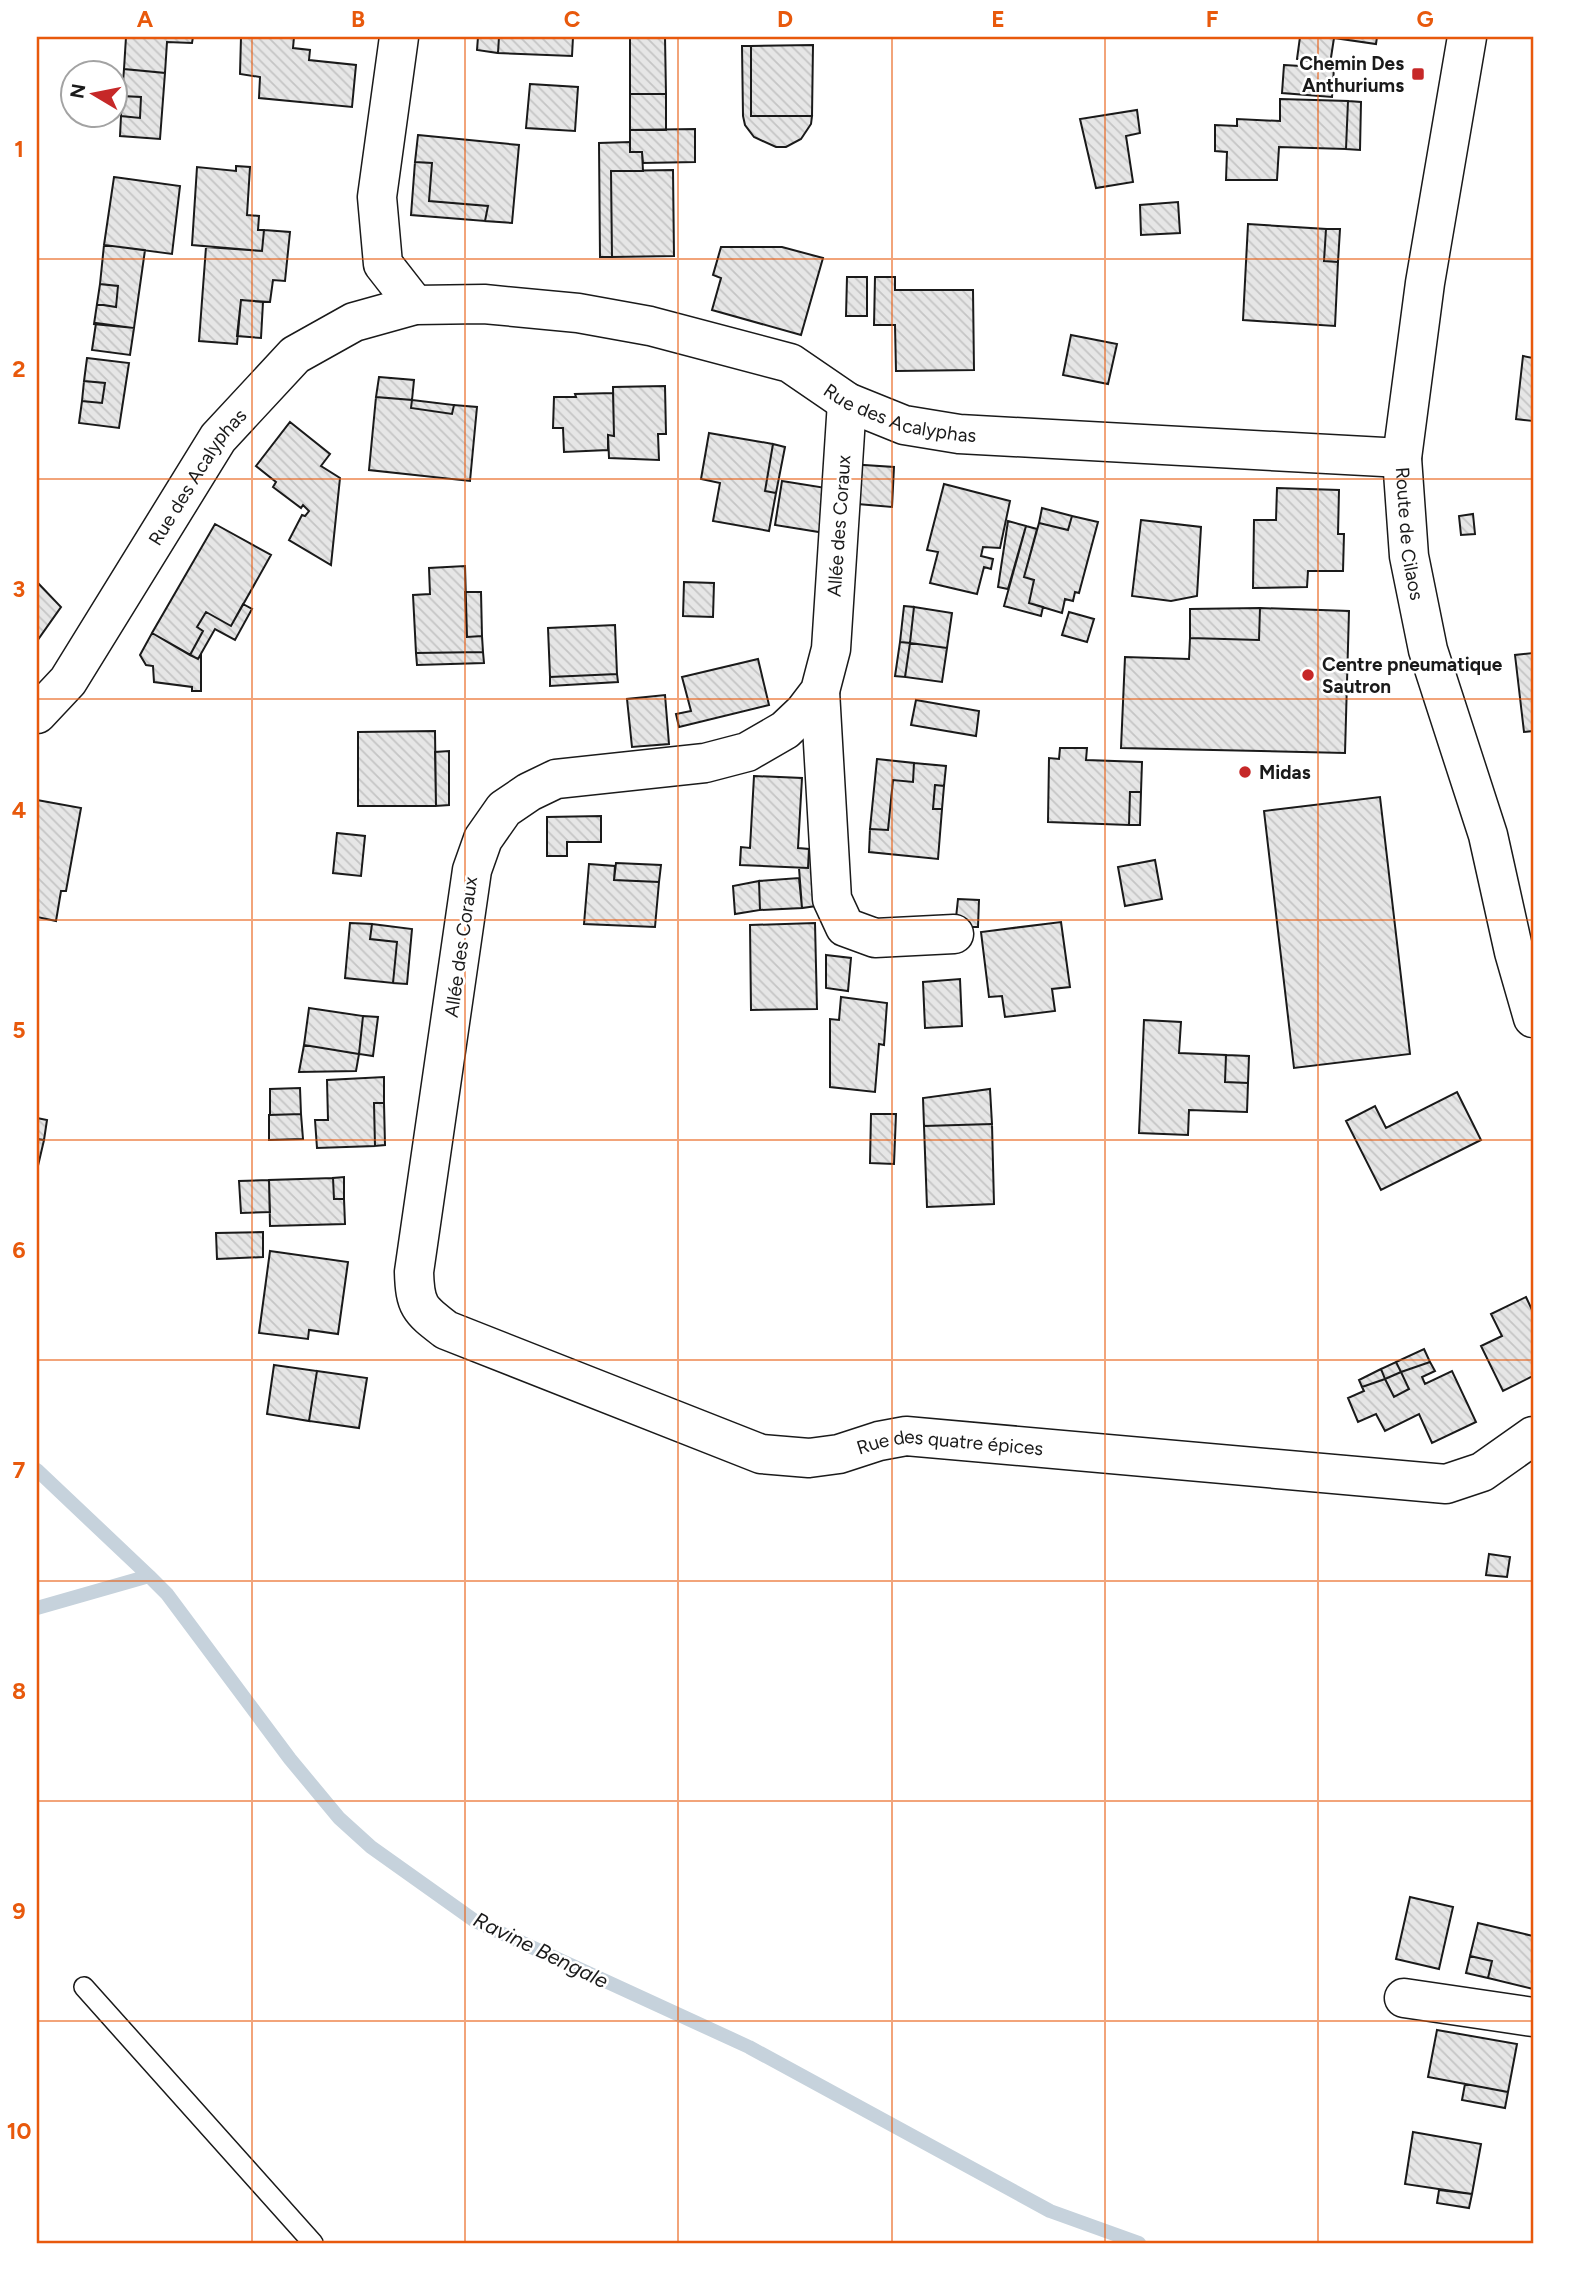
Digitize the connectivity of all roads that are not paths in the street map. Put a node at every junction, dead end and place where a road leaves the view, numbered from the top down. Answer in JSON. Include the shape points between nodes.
{"nodes":[{"id":1,"x":399,"y":37,"type":"edge"},
{"id":2,"x":1467,"y":37,"type":"edge"},
{"id":3,"x":415,"y":305,"type":"junction"},
{"id":4,"x":847,"y":402,"type":"junction"},
{"id":5,"x":1402,"y":458,"type":"junction"},
{"id":6,"x":820,"y":691,"type":"junction"},
{"id":7,"x":37,"y":715,"type":"edge"},
{"id":8,"x":954,"y":934,"type":"dead end"},
{"id":9,"x":1533,"y":1018,"type":"edge"},
{"id":10,"x":414,"y":1272,"type":"joint"},
{"id":11,"x":1533,"y":1436,"type":"edge"},
{"id":12,"x":84,"y":1987,"type":"dead end"},
{"id":13,"x":1404,"y":1998,"type":"dead end"},
{"id":14,"x":1533,"y":2017,"type":"edge"},
{"id":15,"x":313,"y":2243,"type":"edge"}],
"edges":[{"from":1,"to":3,"type":"street","via":[[377,197],[383,264]]},
{"from":2,"to":5,"type":"street","name":"Route de Cilaos","via":[[1425,283]]},
{"from":3,"to":4,"type":"street","name":"Rue des Acalyphas","via":[[484,304],[650,326],[790,363]]},
{"from":3,"to":7,"type":"street","name":"Rue des Acalyphas","via":[[354,322],[295,355],[218,438],[68,681]]},
{"from":4,"to":5,"type":"street","name":"Rue des Acalyphas","via":[[904,425],[959,434]]},
{"from":4,"to":6,"type":"street","name":"Allée des Coraux","via":[[831,649]]},
{"from":5,"to":9,"type":"street","name":"Route de Cilaos","via":[[1409,556],[1427,650],[1488,835]]},
{"from":6,"to":8,"type":"street","name":"Allée des Coraux","via":[[832,899],[845,927],[874,938]]},
{"from":6,"to":10,"type":"street","name":"Allée des Coraux","via":[[785,730],[747,752],[705,763],[556,779],[504,809],[483,839],[472,870]]},
{"from":10,"to":11,"type":"street","name":"Rue des quatre épices","via":[[414,1291],[423,1312],[446,1330],[761,1454],[819,1457],[906,1436],[1446,1484],[1482,1472]]},
{"from":12,"to":15,"type":"lane"},
{"from":13,"to":14,"type":"street"}]}
